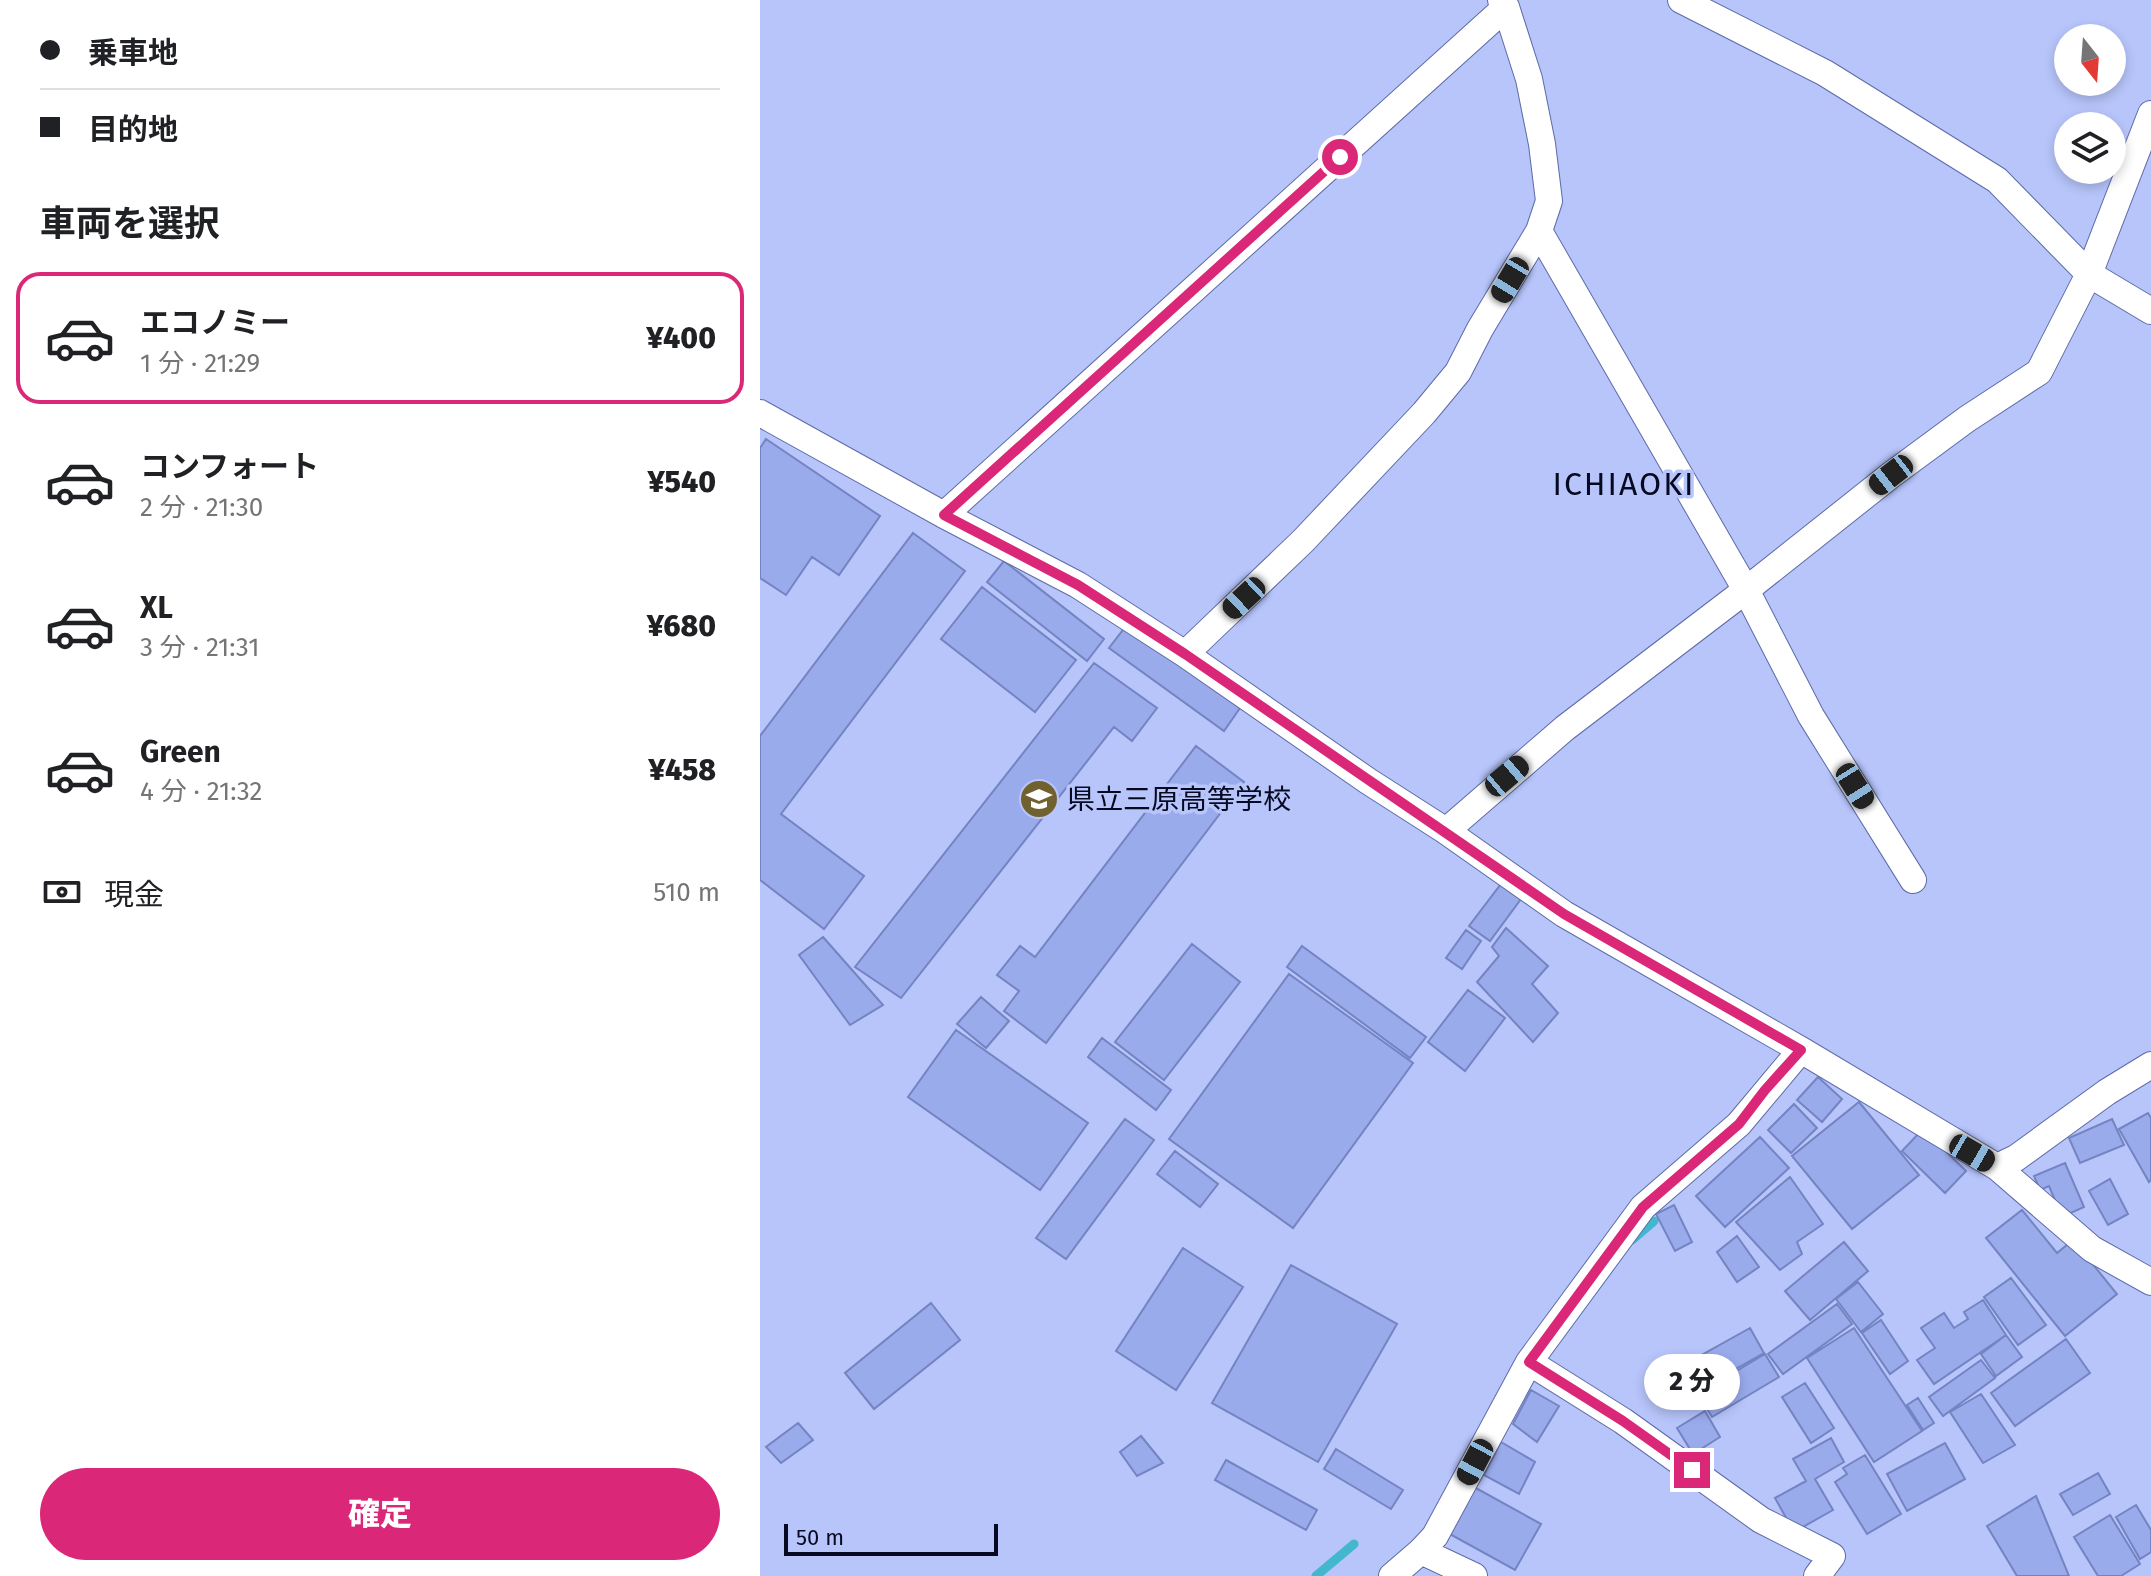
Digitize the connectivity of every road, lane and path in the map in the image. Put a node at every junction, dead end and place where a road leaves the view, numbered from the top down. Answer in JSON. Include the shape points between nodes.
{"nodes":[{"id":1,"x":1681,"y":0,"type":"edge"},
{"id":2,"x":1504,"y":3,"type":"edge"},
{"id":3,"x":2151,"y":114,"type":"edge"},
{"id":4,"x":1539,"y":231,"type":"junction"},
{"id":5,"x":2089,"y":274,"type":"junction"},
{"id":6,"x":2151,"y":311,"type":"edge"},
{"id":7,"x":760,"y":413,"type":"edge"},
{"id":8,"x":944,"y":515,"type":"junction"},
{"id":9,"x":1746,"y":590,"type":"junction"},
{"id":10,"x":1185,"y":654,"type":"junction"},
{"id":11,"x":1446,"y":831,"type":"junction"},
{"id":12,"x":1913,"y":880,"type":"dead end"},
{"id":13,"x":1801,"y":1050,"type":"junction"},
{"id":14,"x":2151,"y":1065,"type":"edge"},
{"id":15,"x":1997,"y":1167,"type":"junction"},
{"id":16,"x":2151,"y":1282,"type":"edge"},
{"id":17,"x":1529,"y":1362,"type":"junction"},
{"id":18,"x":1421,"y":1551,"type":"junction"},
{"id":19,"x":1392,"y":1576,"type":"edge"},
{"id":20,"x":1474,"y":1576,"type":"edge"},
{"id":21,"x":1817,"y":1576,"type":"edge"}],
"edges":[{"from":1,"to":5,"type":"street","via":[[1825,73],[1997,180]]},
{"from":2,"to":4,"type":"street","via":[[1529,79],[1542,144],[1549,201]]},
{"from":2,"to":8,"type":"street"},
{"from":3,"to":5,"type":"street"},
{"from":4,"to":9,"type":"street"},
{"from":4,"to":10,"type":"street","via":[[1458,372],[1424,413],[1303,541]]},
{"from":5,"to":6,"type":"street"},
{"from":5,"to":9,"type":"street","via":[[2039,372],[1891,475]]},
{"from":7,"to":8,"type":"street"},
{"from":8,"to":10,"type":"street","via":[[1078,585]]},
{"from":9,"to":11,"type":"street","via":[[1565,728]]},
{"from":9,"to":12,"type":"street","via":[[1811,716]]},
{"from":10,"to":11,"type":"street"},
{"from":11,"to":13,"type":"street","via":[[1564,914]]},
{"from":13,"to":15,"type":"street"},
{"from":13,"to":17,"type":"street","via":[[1739,1124],[1643,1207]]},
{"from":14,"to":15,"type":"street"},
{"from":15,"to":16,"type":"street","via":[[2092,1249]]},
{"from":17,"to":18,"type":"street","via":[[1435,1536]]},
{"from":17,"to":21,"type":"street","via":[[1623,1421],[1761,1520],[1832,1556]]},
{"from":18,"to":19,"type":"street"},
{"from":18,"to":20,"type":"street"}]}
